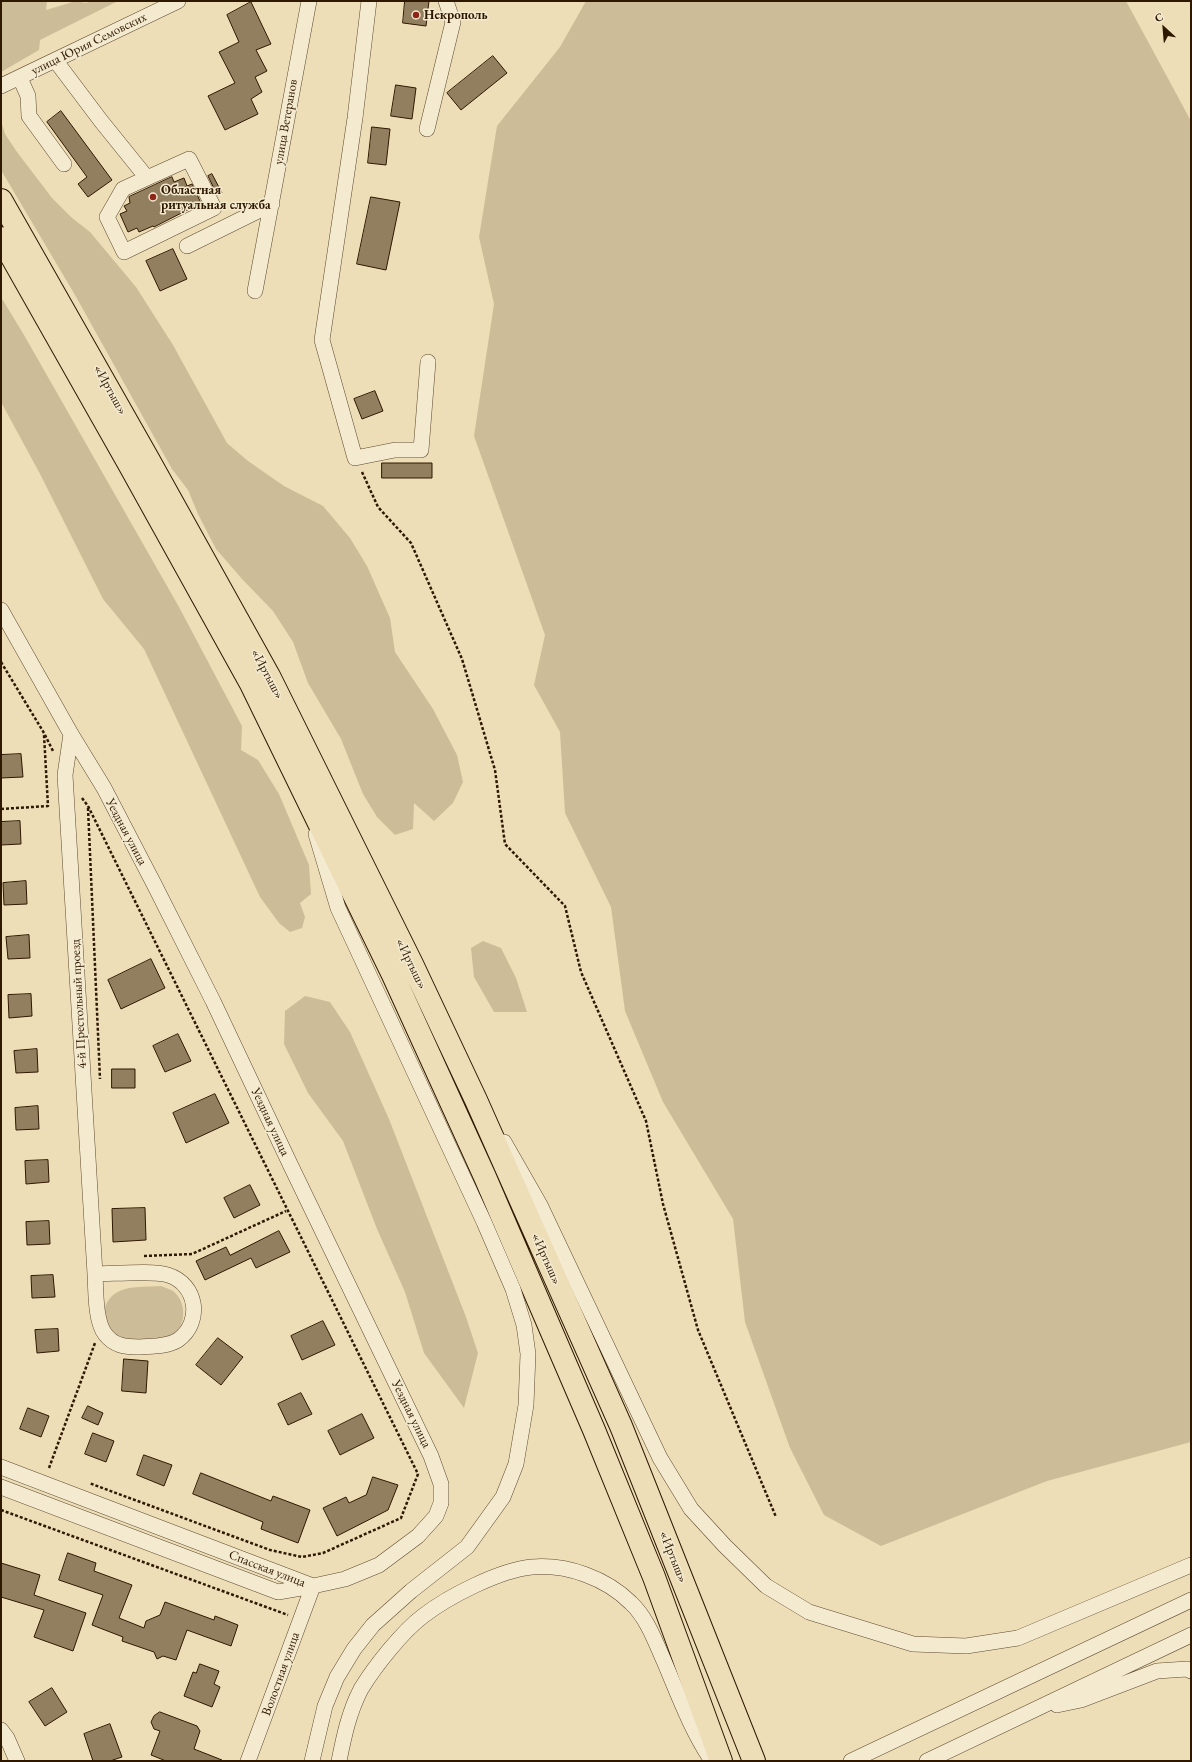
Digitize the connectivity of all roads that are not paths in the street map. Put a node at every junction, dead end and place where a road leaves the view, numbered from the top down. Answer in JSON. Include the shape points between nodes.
{"nodes":[{"id":1,"x":178,"y":1,"type":"edge"},
{"id":2,"x":308,"y":1,"type":"edge"},
{"id":3,"x":369,"y":1,"type":"edge"},
{"id":4,"x":446,"y":1,"type":"edge"},
{"id":5,"x":54,"y":60,"type":"junction"},
{"id":6,"x":20,"y":78,"type":"junction"},
{"id":7,"x":1,"y":86,"type":"edge"},
{"id":8,"x":427,"y":130,"type":"dead end"},
{"id":9,"x":64,"y":164,"type":"dead end"},
{"id":10,"x":147,"y":178,"type":"junction"},
{"id":11,"x":1,"y":200,"type":"edge"},
{"id":12,"x":272,"y":204,"type":"junction"},
{"id":13,"x":1,"y":238,"type":"edge"},
{"id":14,"x":187,"y":246,"type":"dead end"},
{"id":15,"x":255,"y":291,"type":"dead end"},
{"id":16,"x":428,"y":362,"type":"dead end"},
{"id":17,"x":1,"y":610,"type":"edge"},
{"id":18,"x":71,"y":734,"type":"junction"},
{"id":19,"x":304,"y":792,"type":"junction"},
{"id":20,"x":476,"y":1100,"type":"junction"},
{"id":21,"x":95,"y":1274,"type":"junction"},
{"id":22,"x":1,"y":1467,"type":"edge"},
{"id":23,"x":1,"y":1487,"type":"edge"},
{"id":24,"x":1191,"y":1564,"type":"edge"},
{"id":25,"x":314,"y":1586,"type":"junction"},
{"id":26,"x":1191,"y":1600,"type":"edge"},
{"id":27,"x":1191,"y":1635,"type":"edge"},
{"id":28,"x":1191,"y":1671,"type":"edge"},
{"id":29,"x":1037,"y":1709,"type":"junction"},
{"id":30,"x":1,"y":1730,"type":"edge"},
{"id":31,"x":17,"y":1761,"type":"edge"},
{"id":32,"x":248,"y":1761,"type":"edge"},
{"id":33,"x":312,"y":1761,"type":"edge"},
{"id":34,"x":339,"y":1761,"type":"edge"},
{"id":35,"x":712,"y":1761,"type":"edge"},
{"id":36,"x":721,"y":1761,"type":"edge"},
{"id":37,"x":754,"y":1761,"type":"edge"},
{"id":38,"x":851,"y":1761,"type":"edge"},
{"id":39,"x":927,"y":1761,"type":"edge"}],
"edges":[{"from":1,"to":5,"type":"street","name":"улица Юрия Семовских"},
{"from":2,"to":12,"type":"street","name":"улица Ветеранов"},
{"from":3,"to":16,"type":"street","via":[[355,118],[322,340],[355,458],[395,450],[420,450]]},
{"from":4,"to":8,"type":"street","via":[[453,22]]},
{"from":5,"to":6,"type":"street","name":"улица Юрия Семовских"},
{"from":5,"to":10,"type":"street"},
{"from":6,"to":7,"type":"street","name":"улица Юрия Семовских"},
{"from":6,"to":9,"type":"street","via":[[28,96],[29,116]]},
{"from":10,"to":10,"type":"street","via":[[123,189],[107,217],[124,252],[214,208],[189,159]]},
{"from":11,"to":20,"type":"highway","name":"«Иртыш»","via":[[269,676],[412,964]]},
{"from":12,"to":14,"type":"street"},
{"from":12,"to":15,"type":"street","name":"улица Ветеранов"},
{"from":13,"to":19,"type":"highway","name":"«Иртыш»","via":[[251,684]]},
{"from":17,"to":18,"type":"street","name":"Уездная улица"},
{"from":18,"to":21,"type":"street","name":"4-й Престольный проезд","via":[[65,775]]},
{"from":18,"to":25,"type":"street","name":"Уездная улица","via":[[104,788],[213,1001],[431,1456],[441,1484],[441,1503],[436,1516],[418,1536],[379,1565],[345,1579]]},
{"from":19,"to":33,"type":"street","via":[[338,908],[510,1283],[524,1325],[528,1354],[526,1406],[516,1464],[503,1497],[467,1547],[373,1625],[354,1649],[336,1676],[325,1706]]},
{"from":19,"to":36,"type":"highway","name":"«Иртыш»","via":[[393,974],[485,1177],[594,1430],[654,1577]]},
{"from":20,"to":24,"type":"street","via":[[508,1148],[540,1205],[660,1458],[691,1509],[766,1586],[809,1612],[862,1630],[913,1644],[966,1646],[1018,1638]]},
{"from":20,"to":37,"type":"highway","name":"«Иртыш»","via":[[621,1426]]},
{"from":21,"to":21,"type":"street","name":"4-й Престольный проезд","via":[[99,1319],[104,1332],[113,1343],[124,1347],[164,1346],[177,1341],[188,1331],[194,1318],[194,1304],[190,1291],[180,1280],[167,1275]]},
{"from":22,"to":25,"type":"street","name":"Спасская улица"},
{"from":23,"to":25,"type":"street","name":"Спасская улица","via":[[278,1592]]},
{"from":25,"to":32,"type":"street","name":"Волостная улица"},
{"from":26,"to":38,"type":"street"},
{"from":27,"to":29,"type":"street"},
{"from":28,"to":29,"type":"street","via":[[1158,1671],[1082,1700]]},
{"from":29,"to":39,"type":"street"},
{"from":30,"to":31,"type":"street"},
{"from":34,"to":35,"type":"street","via":[[346,1724],[361,1690],[376,1666],[417,1621],[450,1598],[493,1577],[532,1567],[565,1568],[592,1577],[613,1588],[632,1604],[650,1629],[682,1704]]}]}
